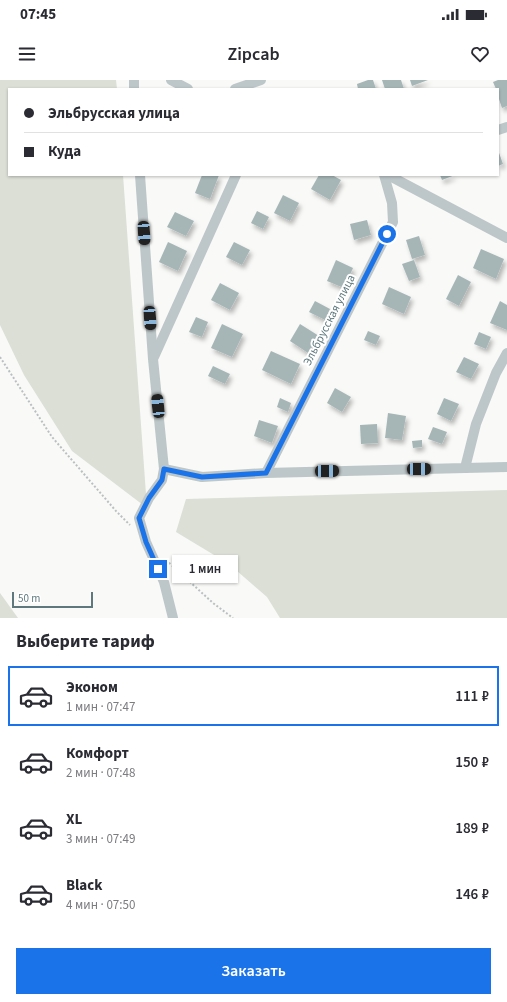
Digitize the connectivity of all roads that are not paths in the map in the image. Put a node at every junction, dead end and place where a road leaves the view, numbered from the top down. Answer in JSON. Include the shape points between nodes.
{"nodes":[{"id":1,"x":171,"y":80,"type":"edge"},
{"id":2,"x":261,"y":80,"type":"edge"},
{"id":3,"x":186,"y":88,"type":"edge"},
{"id":4,"x":238,"y":88,"type":"edge"},
{"id":5,"x":140,"y":176,"type":"edge"},
{"id":6,"x":236,"y":176,"type":"edge"},
{"id":7,"x":384,"y":176,"type":"edge"},
{"id":8,"x":390,"y":176,"type":"edge"},
{"id":9,"x":507,"y":238,"type":"edge"},
{"id":10,"x":507,"y":353,"type":"edge"},
{"id":11,"x":153,"y":359,"type":"junction"},
{"id":12,"x":507,"y":467,"type":"edge"},
{"id":13,"x":465,"y":468,"type":"junction"},
{"id":14,"x":164,"y":469,"type":"junction"},
{"id":15,"x":266,"y":473,"type":"junction"},
{"id":16,"x":173,"y":618,"type":"edge"}],
"edges":[{"from":1,"to":3,"type":"street"},
{"from":2,"to":4,"type":"street"},
{"from":5,"to":11,"type":"street"},
{"from":6,"to":11,"type":"street"},
{"from":7,"to":15,"type":"street","name":"Эльбрусская улица","via":[[392,203],[393,222]]},
{"from":8,"to":9,"type":"street"},
{"from":10,"to":13,"type":"street","via":[[496,372],[476,424]]},
{"from":11,"to":14,"type":"street"},
{"from":12,"to":13,"type":"street"},
{"from":13,"to":15,"type":"street"},
{"from":14,"to":15,"type":"street","via":[[202,477]]},
{"from":14,"to":16,"type":"street","via":[[162,480],[139,518],[146,542],[164,582]]}]}
